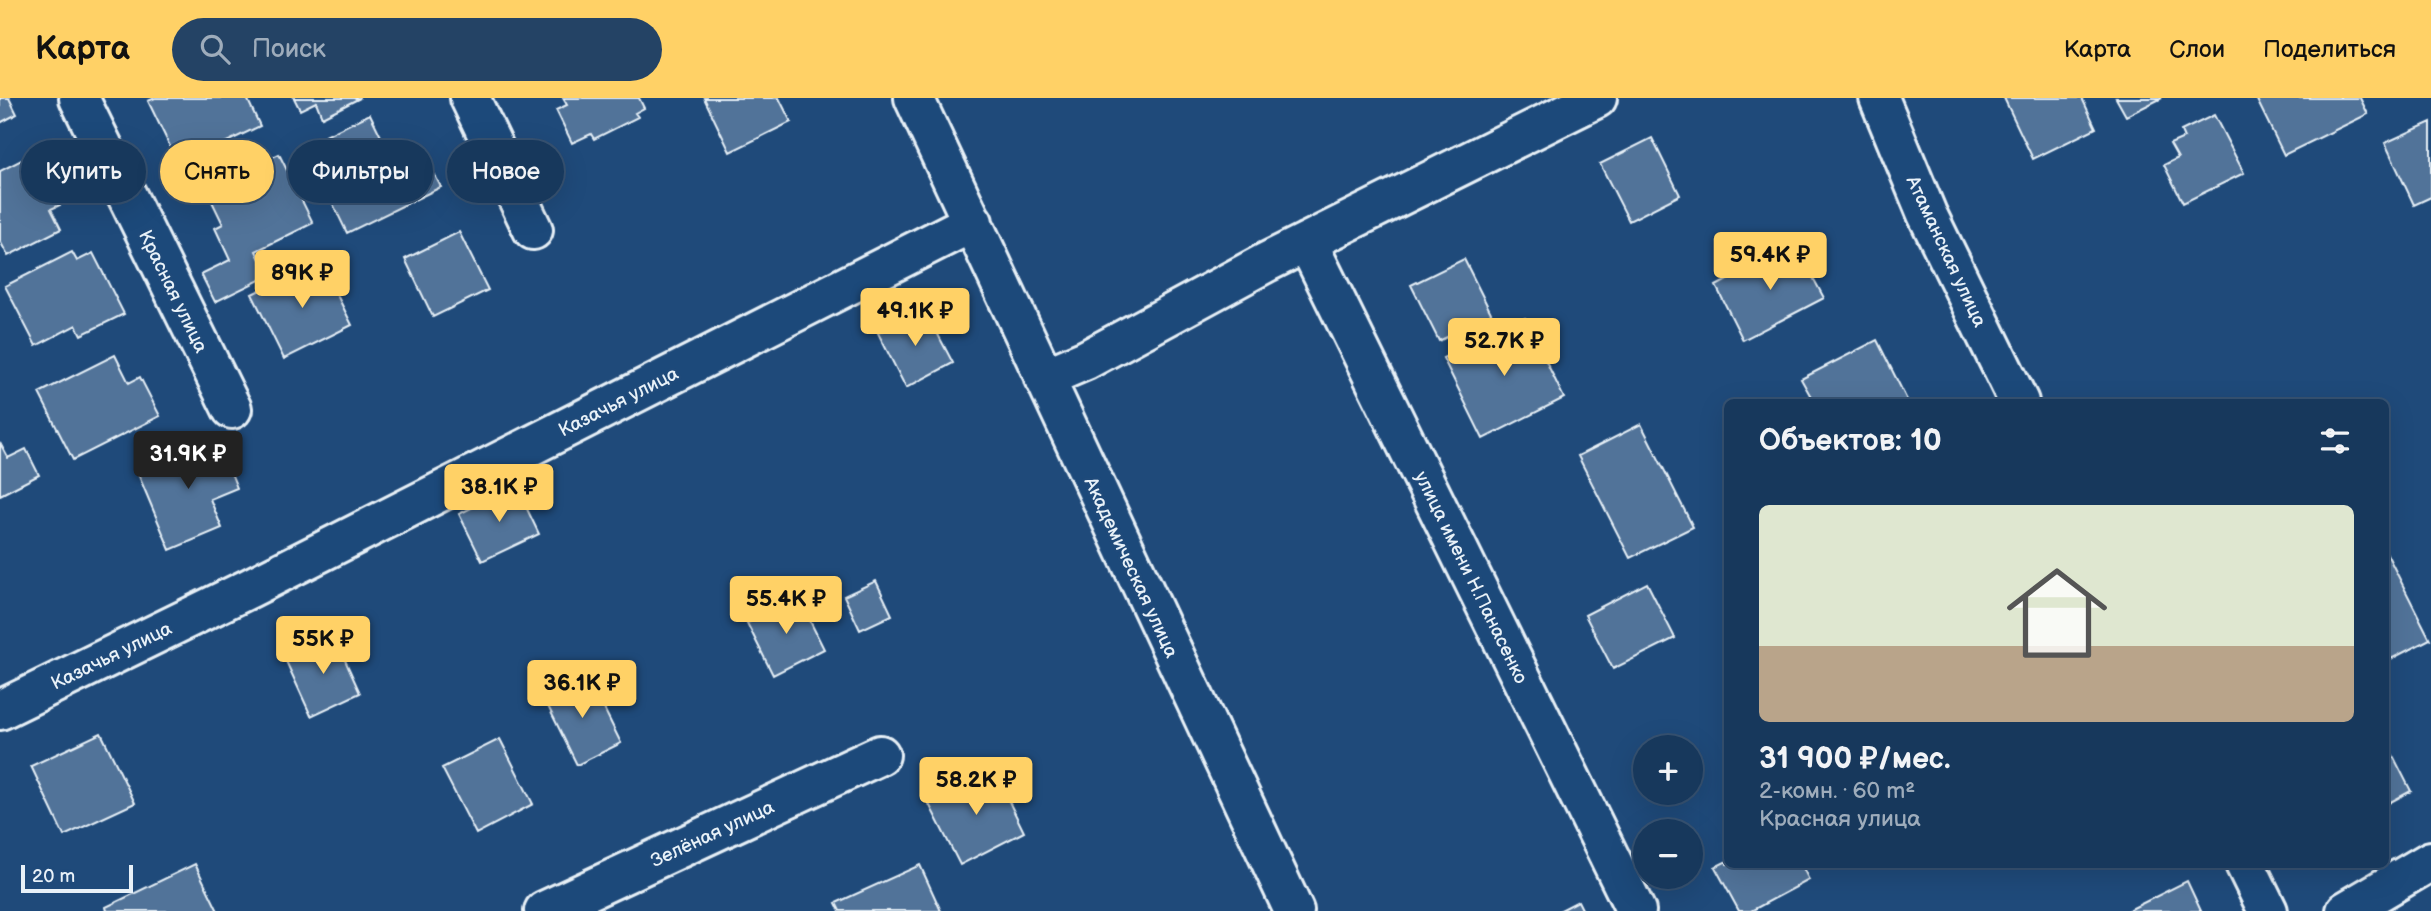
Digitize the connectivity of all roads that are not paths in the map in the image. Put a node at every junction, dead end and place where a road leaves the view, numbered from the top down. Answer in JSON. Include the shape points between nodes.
{"nodes":[{"id":1,"x":79,"y":98,"type":"edge"},
{"id":2,"x":470,"y":98,"type":"edge"},
{"id":3,"x":914,"y":98,"type":"edge"},
{"id":4,"x":1597,"y":98,"type":"edge"},
{"id":5,"x":1879,"y":98,"type":"edge"},
{"id":6,"x":972,"y":222,"type":"junction"},
{"id":7,"x":533,"y":230,"type":"dead end"},
{"id":8,"x":1307,"y":242,"type":"junction"},
{"id":9,"x":1044,"y":378,"type":"junction"},
{"id":10,"x":2018,"y":399,"type":"edge"},
{"id":11,"x":232,"y":409,"type":"dead end"},
{"id":12,"x":0,"y":710,"type":"edge"},
{"id":13,"x":880,"y":755,"type":"dead end"},
{"id":14,"x":2431,"y":861,"type":"edge"},
{"id":15,"x":2247,"y":868,"type":"edge"},
{"id":16,"x":544,"y":911,"type":"edge"},
{"id":17,"x":1294,"y":911,"type":"edge"},
{"id":18,"x":1636,"y":911,"type":"edge"},
{"id":19,"x":2267,"y":911,"type":"edge"},
{"id":20,"x":2346,"y":911,"type":"edge"}],
"edges":[{"from":1,"to":11,"type":"street","name":"Красная улица"},
{"from":2,"to":7,"type":"street"},
{"from":3,"to":6,"type":"street","name":"Академическая улица"},
{"from":4,"to":8,"type":"street"},
{"from":5,"to":10,"type":"street","name":"Атаманская улица","via":[[1927,214]]},
{"from":6,"to":9,"type":"street","name":"Академическая улица"},
{"from":6,"to":12,"type":"street","name":"Казачья улица"},
{"from":8,"to":9,"type":"street"},
{"from":8,"to":18,"type":"street","name":"улица имени Н.Панасенко"},
{"from":9,"to":17,"type":"street","name":"Академическая улица"},
{"from":13,"to":16,"type":"street","name":"Зелёная улица"},
{"from":14,"to":20,"type":"street"},
{"from":15,"to":19,"type":"street"}]}
